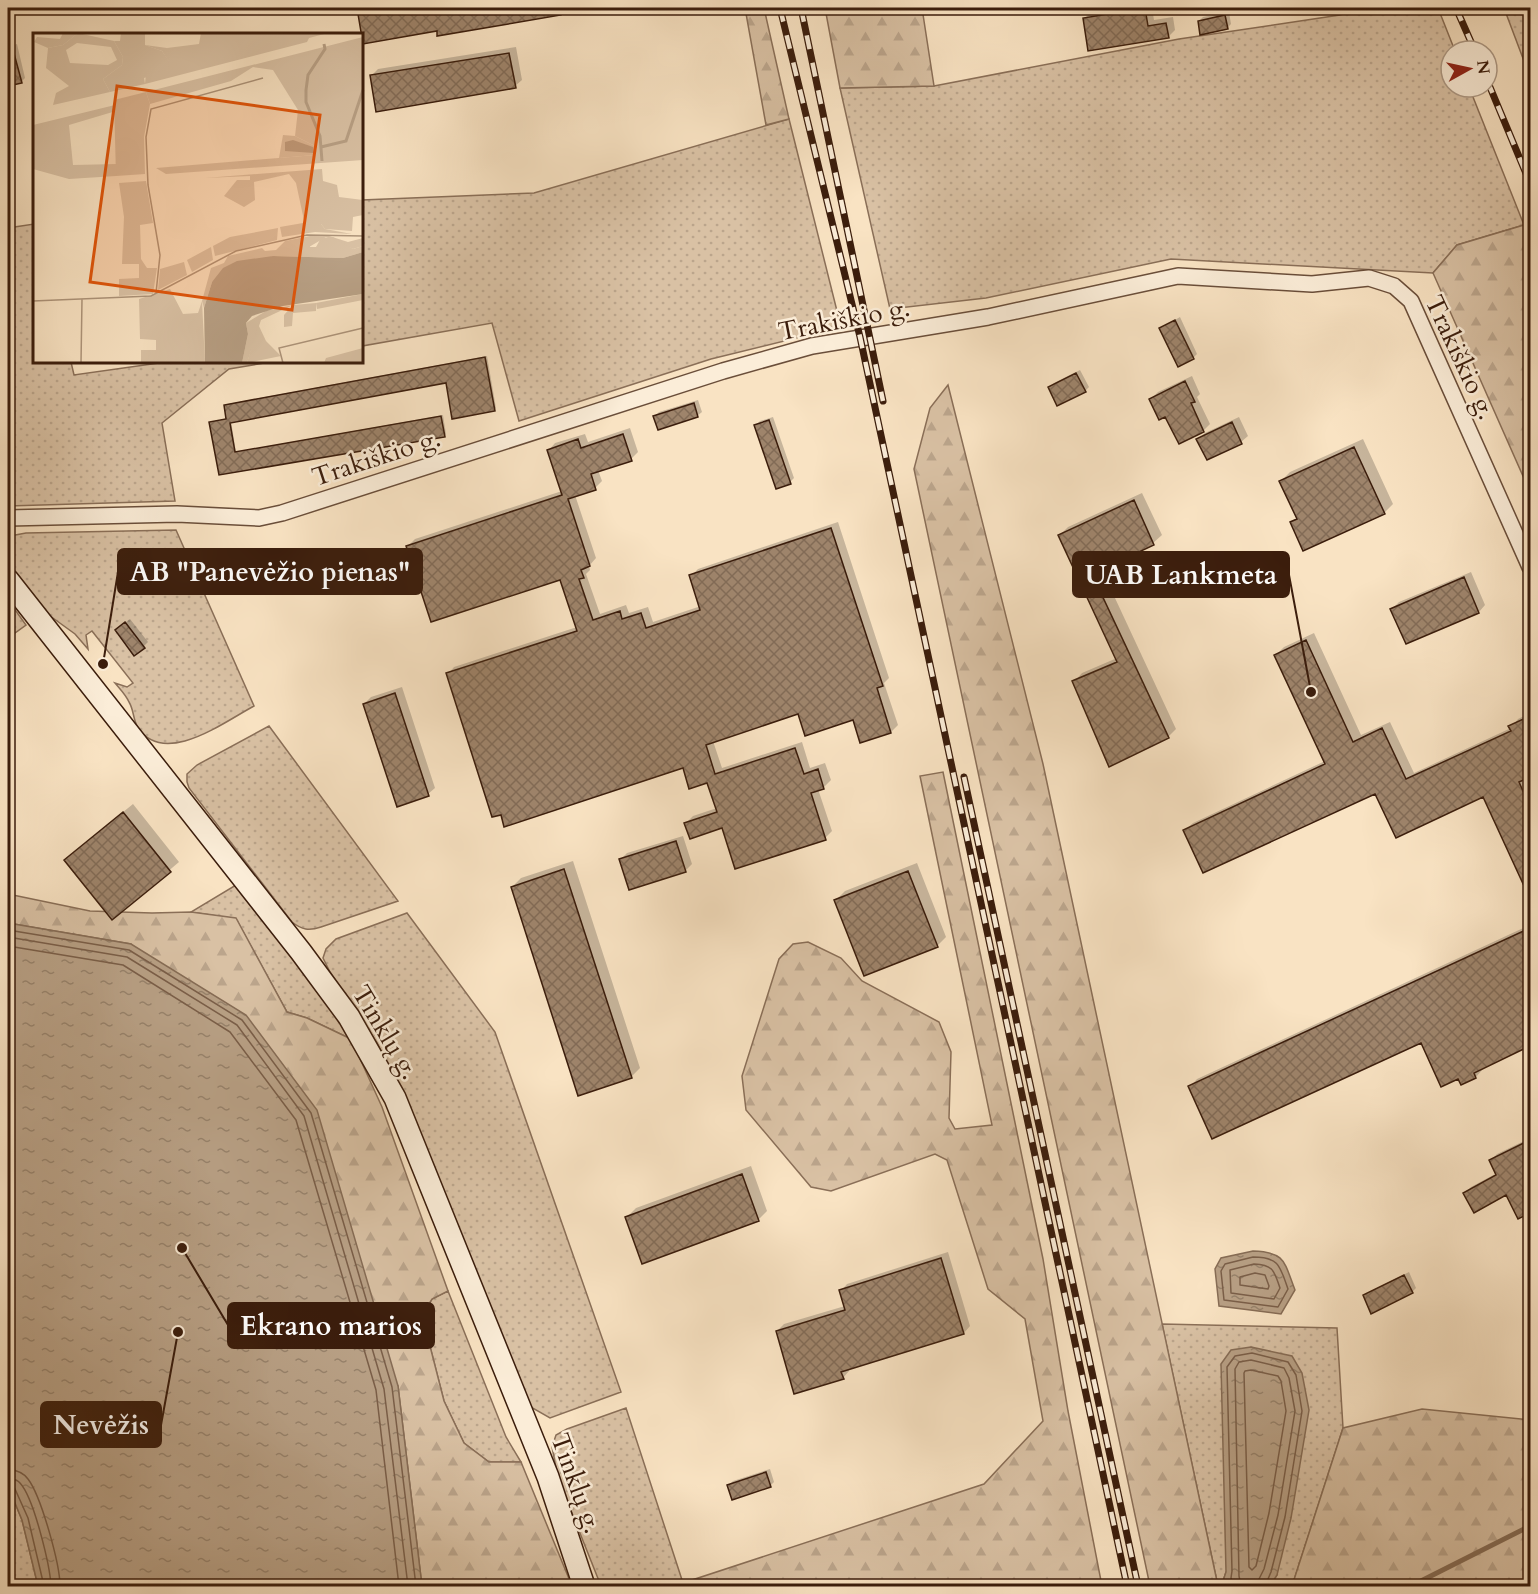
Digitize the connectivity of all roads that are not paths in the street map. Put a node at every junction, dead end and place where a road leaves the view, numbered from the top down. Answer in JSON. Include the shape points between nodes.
{"nodes":[{"id":1,"x":8,"y":519,"type":"edge"},
{"id":2,"x":1530,"y":567,"type":"edge"},
{"id":3,"x":8,"y":580,"type":"edge"},
{"id":4,"x":584,"y":1587,"type":"edge"}],
"edges":[{"from":1,"to":2,"type":"street","name":"Trakiškio g.","via":[[177,514],[259,518],[812,346],[988,317],[1178,276],[1312,284],[1369,278],[1394,286],[1411,301]]},
{"from":3,"to":4,"type":"main road","name":"Tinklų g.","via":[[349,1017],[395,1098],[548,1477]]}]}
